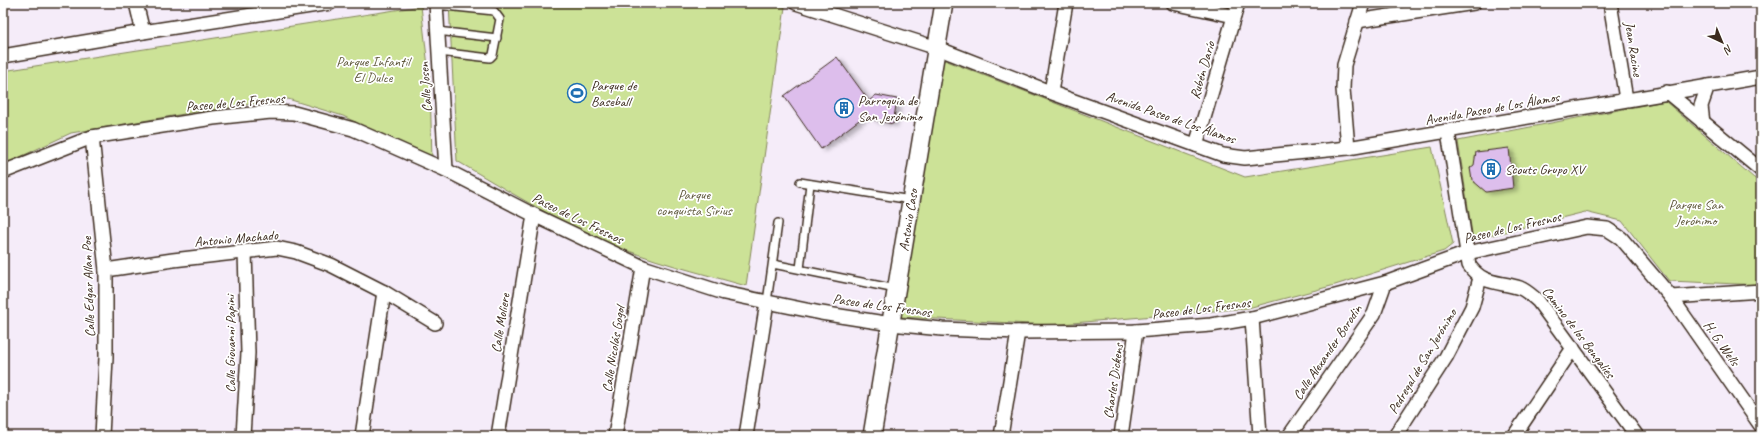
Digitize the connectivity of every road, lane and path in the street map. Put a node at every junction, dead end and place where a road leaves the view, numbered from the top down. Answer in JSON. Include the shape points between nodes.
{"nodes":[{"id":1,"x":136,"y":3,"type":"edge"},
{"id":2,"x":796,"y":3,"type":"edge"},
{"id":3,"x":944,"y":3,"type":"edge"},
{"id":4,"x":1066,"y":3,"type":"edge"},
{"id":5,"x":1173,"y":3,"type":"edge"},
{"id":6,"x":1238,"y":3,"type":"edge"},
{"id":7,"x":1363,"y":3,"type":"edge"},
{"id":8,"x":1474,"y":3,"type":"edge"},
{"id":9,"x":1610,"y":3,"type":"edge"},
{"id":10,"x":323,"y":4,"type":"edge"},
{"id":11,"x":436,"y":4,"type":"edge"},
{"id":12,"x":815,"y":5,"type":"edge"},
{"id":13,"x":1234,"y":16,"type":"junction"},
{"id":14,"x":1357,"y":21,"type":"junction"},
{"id":15,"x":438,"y":31,"type":"junction"},
{"id":16,"x":143,"y":32,"type":"junction"},
{"id":17,"x":497,"y":38,"type":"junction"},
{"id":18,"x":937,"y":48,"type":"junction"},
{"id":19,"x":439,"y":52,"type":"junction"},
{"id":20,"x":3,"y":56,"type":"edge"},
{"id":21,"x":1761,"y":77,"type":"edge"},
{"id":22,"x":1708,"y":86,"type":"junction"},
{"id":23,"x":1051,"y":92,"type":"junction"},
{"id":24,"x":1667,"y":92,"type":"junction"},
{"id":25,"x":1626,"y":99,"type":"junction"},
{"id":26,"x":1703,"y":123,"type":"junction"},
{"id":27,"x":1448,"y":132,"type":"junction"},
{"id":28,"x":92,"y":137,"type":"junction"},
{"id":29,"x":1196,"y":145,"type":"junction"},
{"id":30,"x":1348,"y":148,"type":"junction"},
{"id":31,"x":446,"y":170,"type":"junction"},
{"id":32,"x":1761,"y":170,"type":"edge"},
{"id":33,"x":3,"y":172,"type":"edge"},
{"id":34,"x":800,"y":182,"type":"dead end"},
{"id":35,"x":810,"y":184,"type":"junction"},
{"id":36,"x":911,"y":200,"type":"junction"},
{"id":37,"x":534,"y":215,"type":"junction"},
{"id":38,"x":778,"y":224,"type":"dead end"},
{"id":39,"x":245,"y":252,"type":"junction"},
{"id":40,"x":1467,"y":253,"type":"junction"},
{"id":41,"x":773,"y":264,"type":"junction"},
{"id":42,"x":643,"y":267,"type":"junction"},
{"id":43,"x":800,"y":269,"type":"junction"},
{"id":44,"x":106,"y":270,"type":"junction"},
{"id":45,"x":1480,"y":278,"type":"junction"},
{"id":46,"x":1385,"y":283,"type":"junction"},
{"id":47,"x":896,"y":289,"type":"junction"},
{"id":48,"x":384,"y":292,"type":"junction"},
{"id":49,"x":1761,"y":292,"type":"edge"},
{"id":50,"x":1671,"y":297,"type":"junction"},
{"id":51,"x":767,"y":302,"type":"junction"},
{"id":52,"x":1252,"y":318,"type":"junction"},
{"id":53,"x":435,"y":323,"type":"dead end"},
{"id":54,"x":891,"y":324,"type":"junction"},
{"id":55,"x":1136,"y":331,"type":"junction"},
{"id":56,"x":1018,"y":332,"type":"junction"},
{"id":57,"x":1572,"y":348,"type":"junction"},
{"id":58,"x":1761,"y":426,"type":"edge"},
{"id":59,"x":102,"y":436,"type":"edge"},
{"id":60,"x":243,"y":436,"type":"edge"},
{"id":61,"x":362,"y":436,"type":"edge"},
{"id":62,"x":498,"y":436,"type":"edge"},
{"id":63,"x":615,"y":436,"type":"edge"},
{"id":64,"x":746,"y":436,"type":"edge"},
{"id":65,"x":872,"y":436,"type":"edge"},
{"id":66,"x":1001,"y":436,"type":"edge"},
{"id":67,"x":1121,"y":436,"type":"edge"},
{"id":68,"x":1260,"y":436,"type":"edge"},
{"id":69,"x":1289,"y":436,"type":"edge"},
{"id":70,"x":1395,"y":436,"type":"edge"},
{"id":71,"x":1514,"y":436,"type":"edge"},
{"id":72,"x":1637,"y":436,"type":"edge"}],
"edges":[{"from":1,"to":16,"type":"street"},
{"from":2,"to":12,"type":"street","name":"Avenida Paseo de Los Álamos"},
{"from":3,"to":18,"type":"street","name":"Antonio Caso"},
{"from":4,"to":23,"type":"street"},
{"from":5,"to":13,"type":"street"},
{"from":6,"to":13,"type":"street","name":"Rubén Darío"},
{"from":7,"to":14,"type":"street"},
{"from":8,"to":14,"type":"street"},
{"from":9,"to":25,"type":"street","name":"Jean Racine"},
{"from":10,"to":16,"type":"street"},
{"from":11,"to":15,"type":"street","name":"Calle Josen"},
{"from":11,"to":17,"type":"lane","via":[[494,11],[500,19]]},
{"from":12,"to":18,"type":"street","name":"Avenida Paseo de Los Álamos"},
{"from":13,"to":29,"type":"street","name":"Rubén Darío"},
{"from":14,"to":30,"type":"street","via":[[1344,65],[1343,89]]},
{"from":15,"to":17,"type":"lane"},
{"from":15,"to":19,"type":"street","name":"Calle Josen"},
{"from":16,"to":20,"type":"street"},
{"from":17,"to":19,"type":"lane","via":[[490,58]]},
{"from":18,"to":23,"type":"street","name":"Avenida Paseo de Los Álamos"},
{"from":18,"to":36,"type":"street","name":"Antonio Caso"},
{"from":19,"to":31,"type":"street","name":"Calle Josen"},
{"from":21,"to":22,"type":"street","name":"Avenida Paseo de Los Álamos"},
{"from":22,"to":24,"type":"street","name":"Avenida Paseo de Los Álamos"},
{"from":22,"to":26,"type":"street","via":[[1701,106]]},
{"from":23,"to":29,"type":"street","name":"Avenida Paseo de Los Álamos"},
{"from":24,"to":25,"type":"street","name":"Avenida Paseo de Los Álamos"},
{"from":24,"to":26,"type":"street"},
{"from":25,"to":27,"type":"street","name":"Avenida Paseo de Los Álamos"},
{"from":26,"to":32,"type":"street"},
{"from":27,"to":30,"type":"street","name":"Avenida Paseo de Los Álamos"},
{"from":27,"to":40,"type":"street"},
{"from":28,"to":31,"type":"street","name":"Paseo de Los Fresnos","via":[[213,118],[271,112],[294,113],[353,129]]},
{"from":28,"to":33,"type":"street","name":"Paseo de Los Fresnos"},
{"from":28,"to":44,"type":"street","name":"Calle Edgar Allan Poe"},
{"from":29,"to":30,"type":"street","name":"Avenida Paseo de Los Álamos","via":[[1223,155],[1245,158]]},
{"from":31,"to":37,"type":"street","name":"Paseo de Los Fresnos"},
{"from":34,"to":35,"type":"lane"},
{"from":35,"to":36,"type":"lane"},
{"from":35,"to":43,"type":"lane"},
{"from":36,"to":47,"type":"street","name":"Antonio Caso"},
{"from":37,"to":42,"type":"street","name":"Paseo de Los Fresnos"},
{"from":37,"to":62,"type":"street","name":"Calle Moliere"},
{"from":38,"to":41,"type":"lane"},
{"from":39,"to":44,"type":"street","name":"Antonio Machado"},
{"from":39,"to":48,"type":"street","name":"Antonio Machado","via":[[277,248],[296,252],[331,265]]},
{"from":39,"to":60,"type":"street","name":"Calle Giovanni Papini","via":[[248,353]]},
{"from":40,"to":45,"type":"street","via":[[1469,265]]},
{"from":40,"to":46,"type":"street","name":"Paseo de Los Fresnos"},
{"from":40,"to":50,"type":"street","name":"Paseo de Los Fresnos","via":[[1587,227],[1607,229],[1621,238]]},
{"from":41,"to":43,"type":"lane"},
{"from":41,"to":51,"type":"lane"},
{"from":42,"to":51,"type":"street","name":"Paseo de Los Fresnos","via":[[724,293]]},
{"from":42,"to":63,"type":"street","name":"Calle Nicolás Gogol"},
{"from":43,"to":47,"type":"lane"},
{"from":44,"to":59,"type":"street","name":"Calle Edgar Allan Poe","via":[[106,358]]},
{"from":45,"to":57,"type":"street","name":"Camino de los Bengalíes","via":[[1529,293],[1538,301]]},
{"from":45,"to":70,"type":"street","name":"Pedregal de San Jerónimo","via":[[1472,308],[1446,357]]},
{"from":46,"to":52,"type":"street","name":"Paseo de Los Fresnos"},
{"from":46,"to":69,"type":"street","name":"Calle Alexander Borodin","via":[[1374,314]]},
{"from":47,"to":54,"type":"street","name":"Antonio Caso"},
{"from":48,"to":53,"type":"street","name":"Antonio Machado"},
{"from":48,"to":61,"type":"street"},
{"from":49,"to":50,"type":"street"},
{"from":50,"to":58,"type":"street","name":"H. G. Wells"},
{"from":51,"to":54,"type":"street","name":"Paseo de Los Fresnos"},
{"from":51,"to":64,"type":"street"},
{"from":52,"to":55,"type":"street","name":"Paseo de Los Fresnos","via":[[1211,325]]},
{"from":52,"to":68,"type":"street"},
{"from":54,"to":56,"type":"street","name":"Paseo de Los Fresnos"},
{"from":54,"to":65,"type":"street","name":"Antonio Caso"},
{"from":55,"to":56,"type":"street","name":"Paseo de Los Fresnos"},
{"from":55,"to":67,"type":"street","name":"Charles Dickens"},
{"from":56,"to":66,"type":"street"},
{"from":57,"to":71,"type":"street"},
{"from":57,"to":72,"type":"street","name":"Camino de los Bengalíes"}]}
